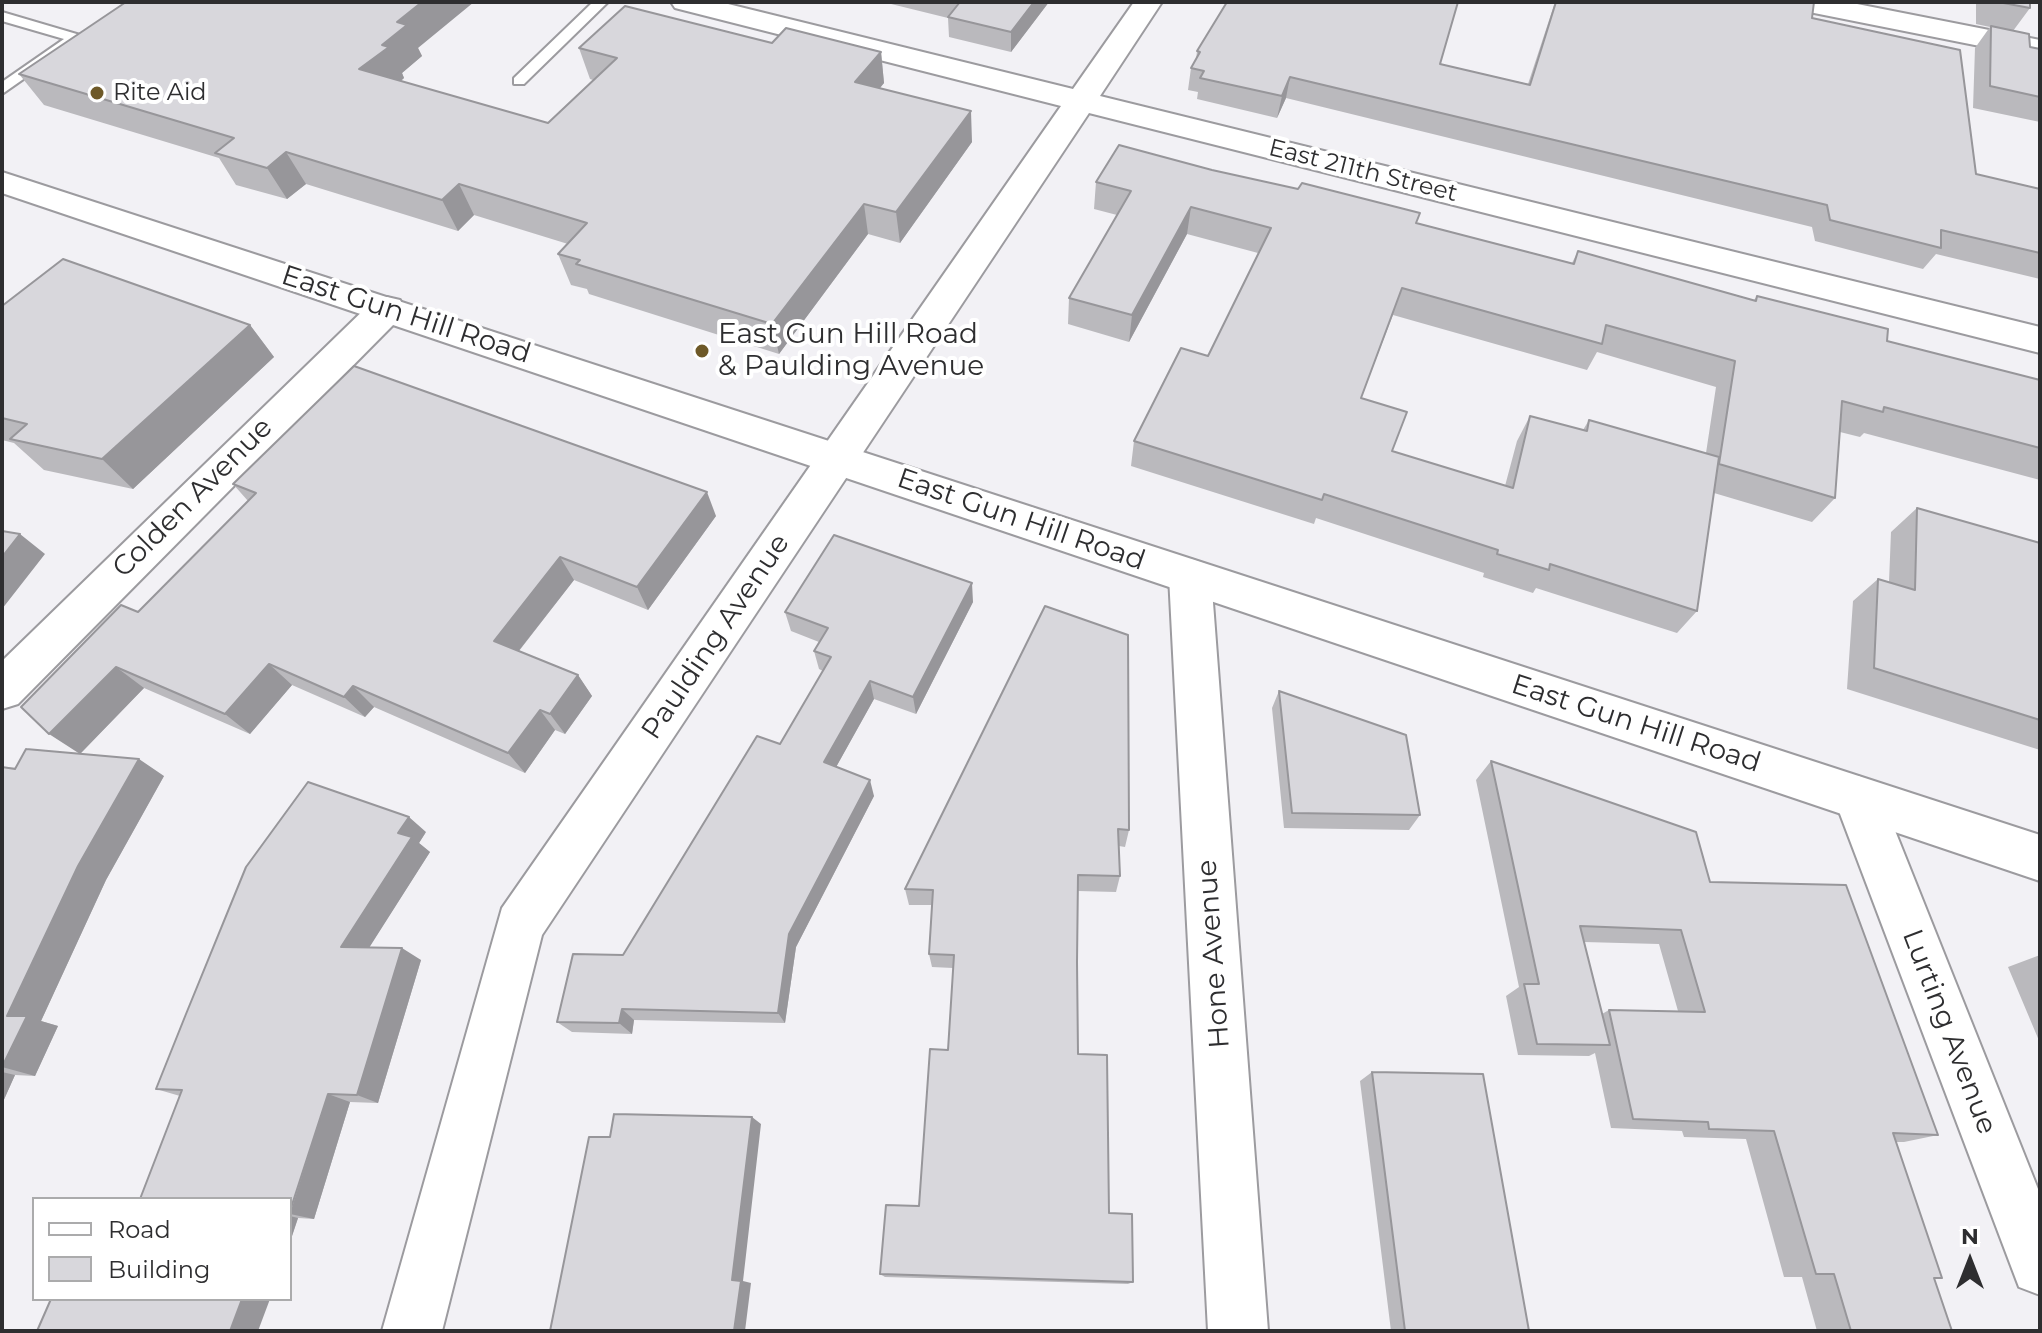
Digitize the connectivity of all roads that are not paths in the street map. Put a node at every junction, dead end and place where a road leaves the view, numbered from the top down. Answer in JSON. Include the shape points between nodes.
{"nodes":[{"id":1,"x":601,"y":2,"type":"edge"},
{"id":2,"x":685,"y":2,"type":"edge"},
{"id":3,"x":1148,"y":2,"type":"edge"},
{"id":4,"x":1804,"y":2,"type":"edge"},
{"id":5,"x":2,"y":16,"type":"edge"},
{"id":6,"x":2040,"y":49,"type":"edge"},
{"id":7,"x":519,"y":81,"type":"dead end"},
{"id":8,"x":2,"y":89,"type":"edge"},
{"id":9,"x":1083,"y":101,"type":"junction"},
{"id":10,"x":2,"y":182,"type":"edge"},
{"id":11,"x":387,"y":309,"type":"junction"},
{"id":12,"x":2040,"y":340,"type":"edge"},
{"id":13,"x":838,"y":458,"type":"junction"},
{"id":14,"x":1190,"y":576,"type":"junction"},
{"id":15,"x":2,"y":690,"type":"edge"},
{"id":16,"x":1858,"y":798,"type":"junction"},
{"id":17,"x":2040,"y":858,"type":"edge"},
{"id":18,"x":2040,"y":1266,"type":"edge"},
{"id":19,"x":412,"y":1331,"type":"edge"},
{"id":20,"x":1238,"y":1331,"type":"edge"}],
"edges":[{"from":1,"to":7,"type":"lane"},
{"from":2,"to":9,"type":"street","name":"East 211th Street"},
{"from":3,"to":9,"type":"street","name":"Paulding Avenue"},
{"from":4,"to":6,"type":"street"},
{"from":5,"to":8,"type":"lane","via":[[75,38]]},
{"from":9,"to":12,"type":"street","name":"East 211th Street"},
{"from":9,"to":13,"type":"street","name":"Paulding Avenue"},
{"from":10,"to":11,"type":"street","name":"East Gun Hill Road"},
{"from":11,"to":13,"type":"street","name":"East Gun Hill Road"},
{"from":11,"to":15,"type":"street","name":"Colden Avenue"},
{"from":13,"to":14,"type":"street","name":"East Gun Hill Road"},
{"from":13,"to":19,"type":"street","name":"Paulding Avenue","via":[[520,925]]},
{"from":14,"to":16,"type":"street","name":"East Gun Hill Road"},
{"from":14,"to":20,"type":"street","name":"Hone Avenue"},
{"from":16,"to":17,"type":"street","name":"East Gun Hill Road"},
{"from":16,"to":18,"type":"street","name":"Lurting Avenue"}]}
